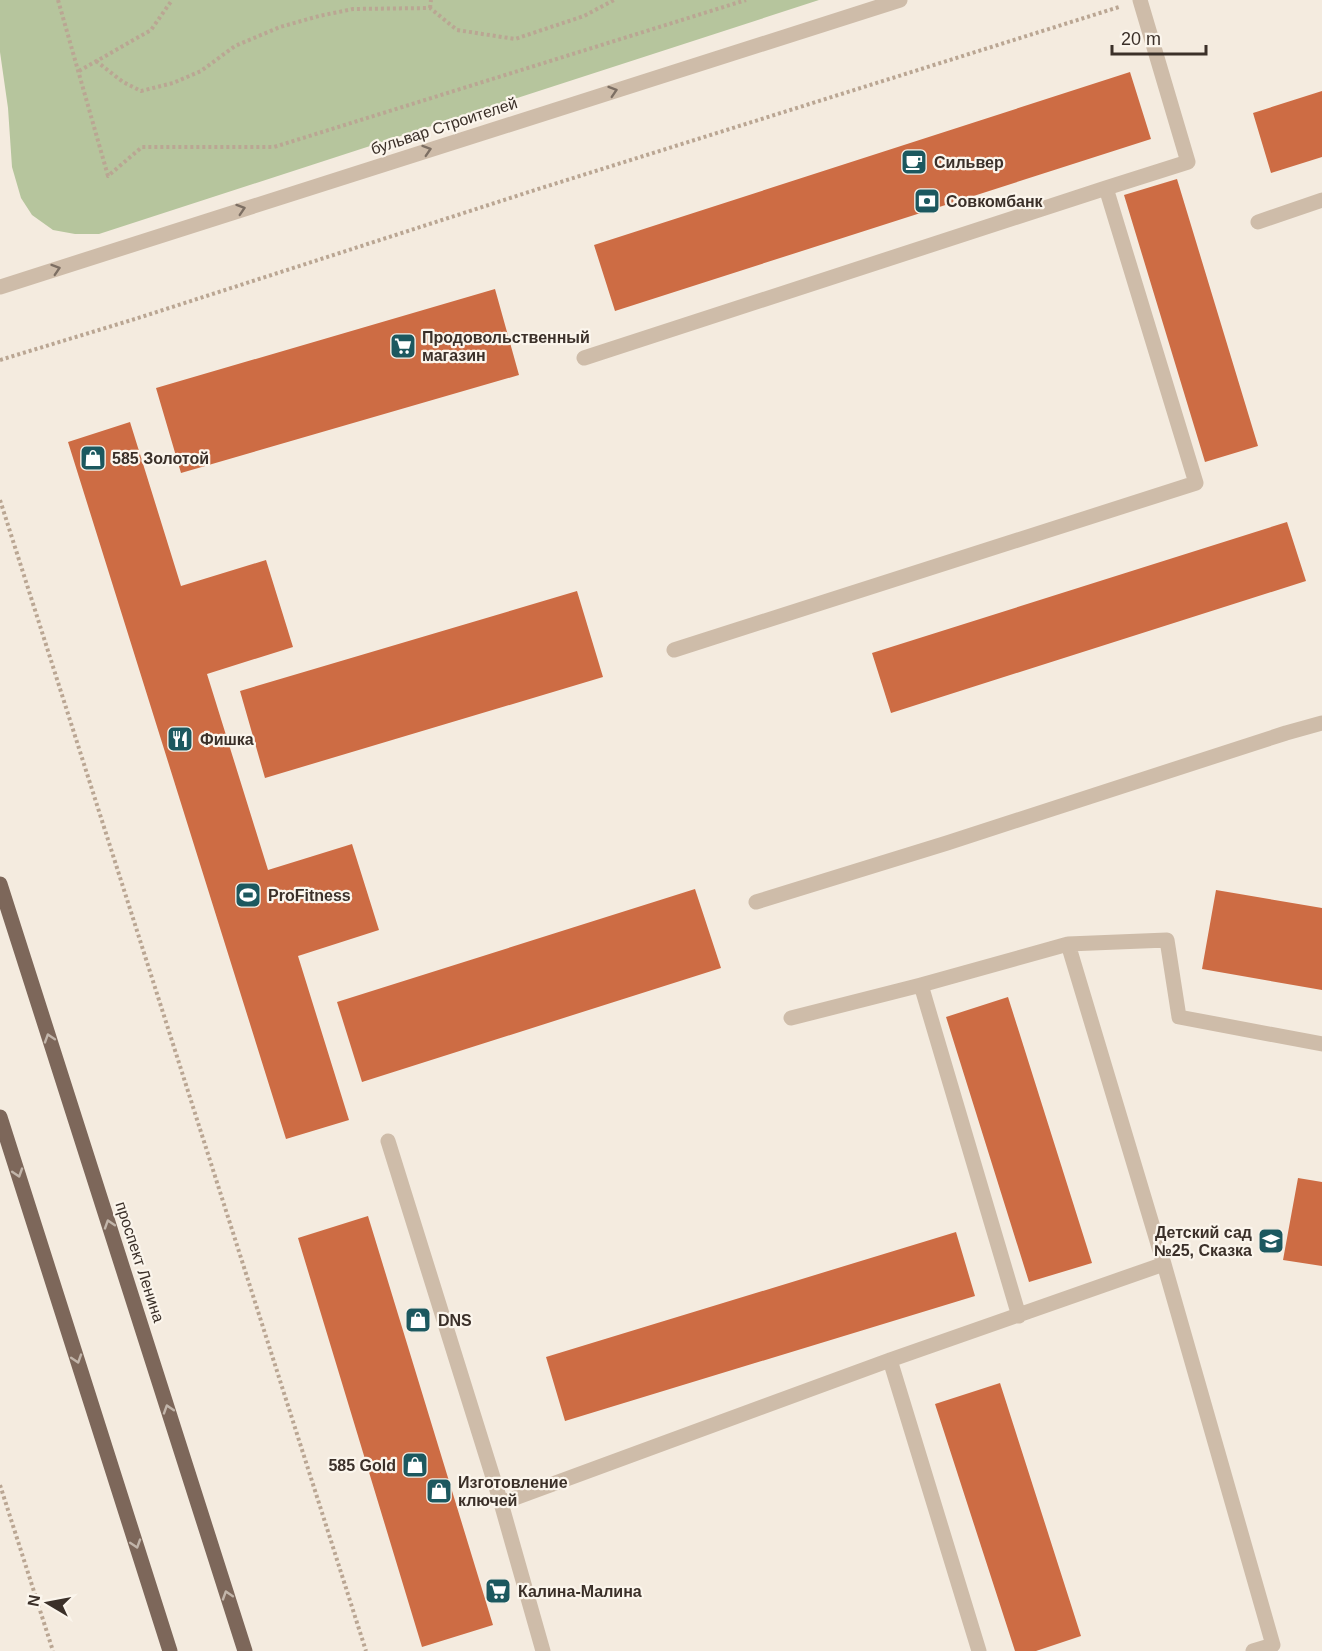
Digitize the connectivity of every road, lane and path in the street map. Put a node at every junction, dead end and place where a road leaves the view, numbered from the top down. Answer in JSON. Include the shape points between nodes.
{"nodes":[{"id":1,"x":58,"y":0,"type":"edge"},
{"id":2,"x":172,"y":0,"type":"edge"},
{"id":3,"x":431,"y":0,"type":"edge"},
{"id":4,"x":614,"y":0,"type":"edge"},
{"id":5,"x":746,"y":0,"type":"edge"},
{"id":6,"x":900,"y":0,"type":"edge"},
{"id":7,"x":1140,"y":0,"type":"edge"},
{"id":8,"x":430,"y":8,"type":"junction"},
{"id":9,"x":96,"y":61,"type":"junction"},
{"id":10,"x":79,"y":71,"type":"junction"},
{"id":11,"x":1106,"y":188,"type":"junction"},
{"id":12,"x":1322,"y":200,"type":"edge"},
{"id":13,"x":1258,"y":222,"type":"dead end"},
{"id":14,"x":0,"y":287,"type":"edge"},
{"id":15,"x":584,"y":358,"type":"dead end"},
{"id":16,"x":0,"y":360,"type":"edge"},
{"id":17,"x":0,"y":500,"type":"edge"},
{"id":18,"x":674,"y":650,"type":"dead end"},
{"id":19,"x":1322,"y":723,"type":"edge"},
{"id":20,"x":0,"y":884,"type":"edge"},
{"id":21,"x":756,"y":902,"type":"dead end"},
{"id":22,"x":1068,"y":944,"type":"junction"},
{"id":23,"x":921,"y":985,"type":"junction"},
{"id":24,"x":791,"y":1018,"type":"dead end"},
{"id":25,"x":1322,"y":1044,"type":"edge"},
{"id":26,"x":0,"y":1117,"type":"edge"},
{"id":27,"x":388,"y":1141,"type":"dead end"},
{"id":28,"x":1164,"y":1264,"type":"junction"},
{"id":29,"x":1019,"y":1316,"type":"junction"},
{"id":30,"x":890,"y":1360,"type":"junction"},
{"id":31,"x":0,"y":1485,"type":"edge"},
{"id":32,"x":501,"y":1503,"type":"junction"},
{"id":33,"x":53,"y":1651,"type":"edge"},
{"id":34,"x":171,"y":1651,"type":"edge"},
{"id":35,"x":245,"y":1651,"type":"edge"},
{"id":36,"x":366,"y":1651,"type":"edge"},
{"id":37,"x":543,"y":1651,"type":"edge"},
{"id":38,"x":979,"y":1651,"type":"edge"},
{"id":39,"x":1253,"y":1651,"type":"edge"}],
"edges":[{"from":1,"to":10,"type":"path"},
{"from":2,"to":9,"type":"path","via":[[151,30]]},
{"from":3,"to":8,"type":"path"},
{"from":4,"to":8,"type":"path","via":[[584,16],[515,39],[457,30]]},
{"from":5,"to":10,"type":"path","via":[[274,147],[142,147],[108,176]]},
{"from":14,"to":6,"type":"street","name":"бульвар Строителей","one_way":true},
{"from":7,"to":11,"type":"street","via":[[1188,162]]},
{"from":7,"to":16,"type":"path"},
{"from":8,"to":9,"type":"path","via":[[353,9],[280,27],[235,46],[201,71],[141,91]]},
{"from":9,"to":10,"type":"path"},
{"from":11,"to":15,"type":"street"},
{"from":11,"to":18,"type":"street","via":[[1196,483]]},
{"from":12,"to":13,"type":"street"},
{"from":17,"to":36,"type":"path"},
{"from":19,"to":21,"type":"street"},
{"from":35,"to":20,"type":"main road","name":"проспект Ленина","one_way":true},
{"from":22,"to":23,"type":"street"},
{"from":22,"to":25,"type":"street","via":[[1167,940],[1179,1017]]},
{"from":22,"to":28,"type":"street"},
{"from":23,"to":24,"type":"street"},
{"from":23,"to":29,"type":"street"},
{"from":26,"to":34,"type":"main road","one_way":true},
{"from":27,"to":32,"type":"street"},
{"from":28,"to":29,"type":"street"},
{"from":28,"to":39,"type":"street","via":[[1273,1645]]},
{"from":29,"to":30,"type":"street"},
{"from":30,"to":32,"type":"street"},
{"from":30,"to":38,"type":"street"},
{"from":31,"to":33,"type":"path"},
{"from":32,"to":37,"type":"street"}]}
